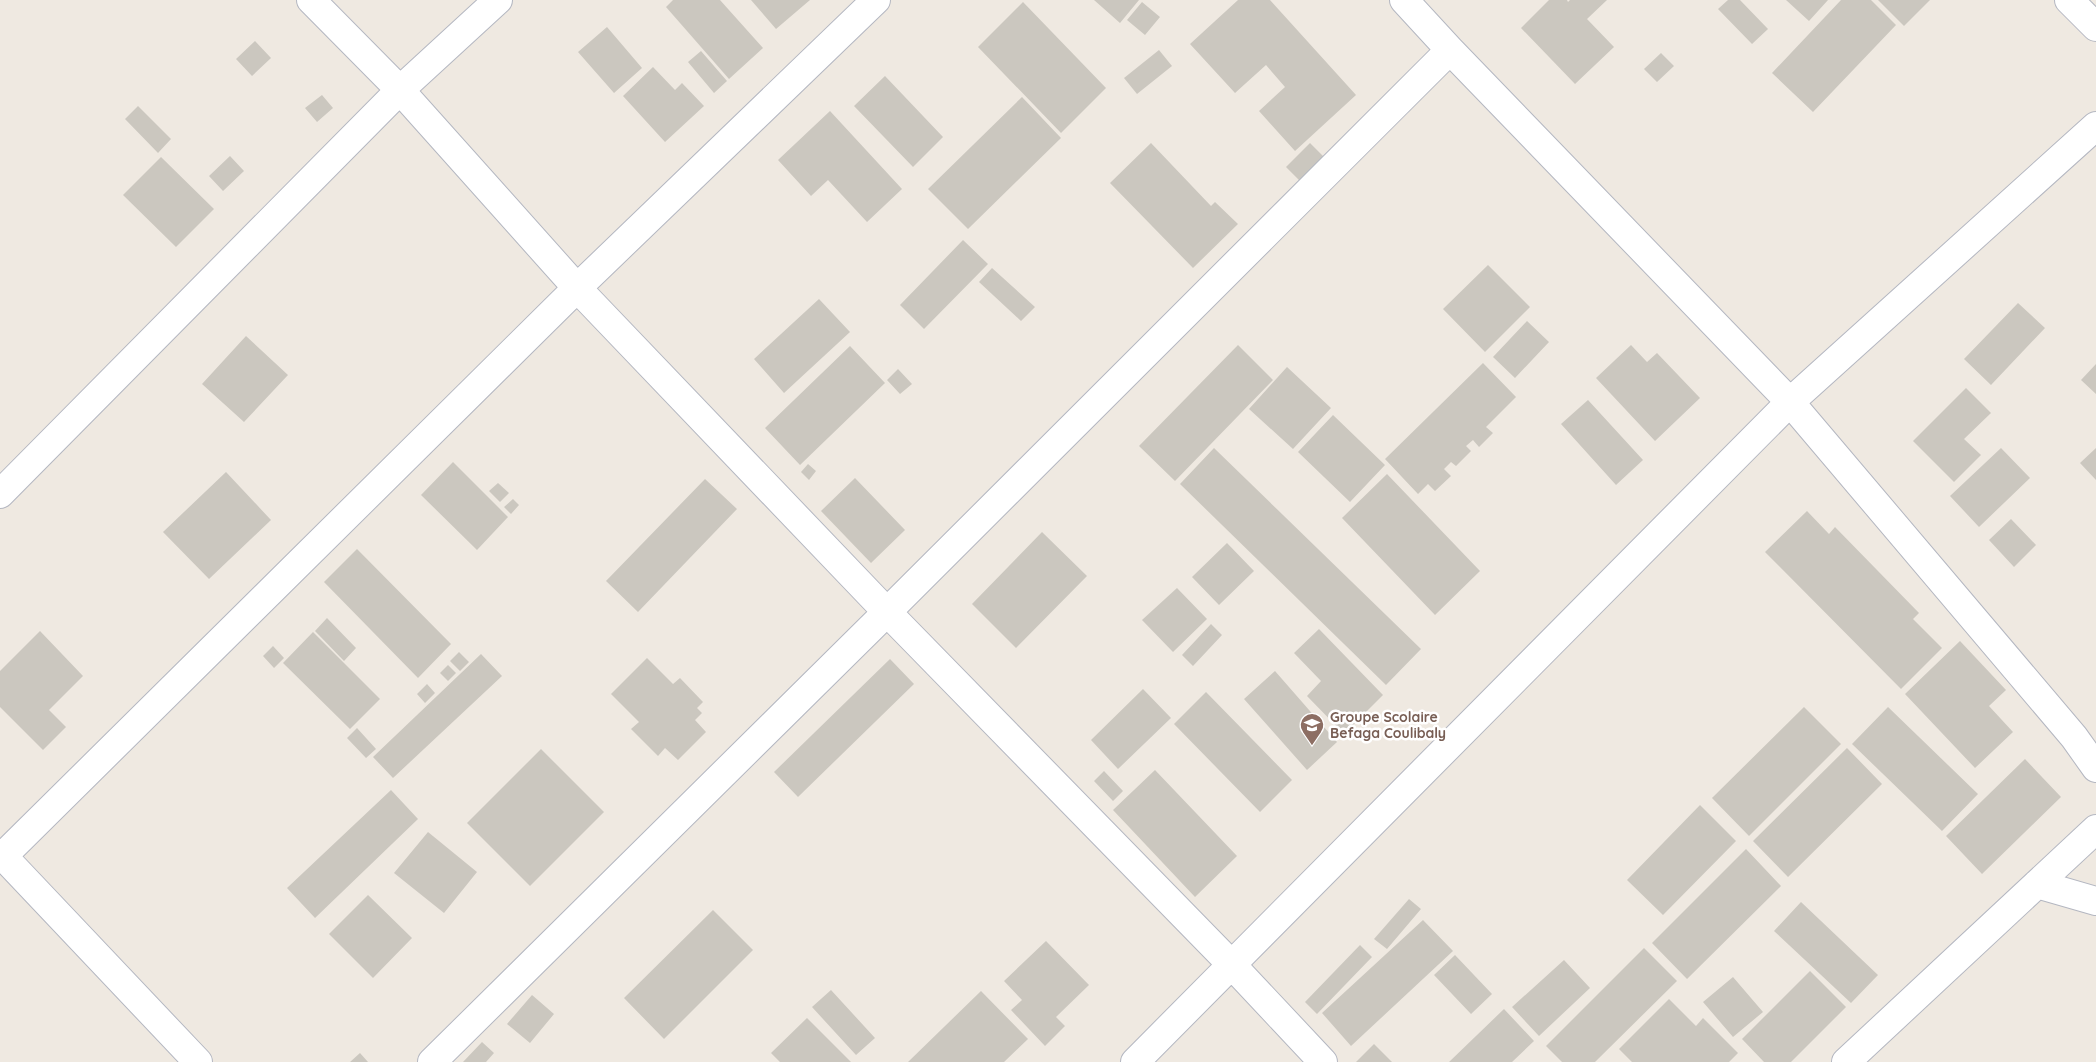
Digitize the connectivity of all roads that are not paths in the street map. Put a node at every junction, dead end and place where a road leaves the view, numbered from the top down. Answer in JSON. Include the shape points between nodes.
{"nodes":[{"id":1,"x":311,"y":0,"type":"edge"},
{"id":2,"x":498,"y":0,"type":"edge"},
{"id":3,"x":876,"y":0,"type":"edge"},
{"id":4,"x":1404,"y":0,"type":"edge"},
{"id":5,"x":2069,"y":0,"type":"edge"},
{"id":6,"x":2096,"y":27,"type":"edge"},
{"id":7,"x":1450,"y":50,"type":"junction"},
{"id":8,"x":400,"y":90,"type":"junction"},
{"id":9,"x":2096,"y":126,"type":"edge"},
{"id":10,"x":577,"y":288,"type":"junction"},
{"id":11,"x":1790,"y":402,"type":"junction"},
{"id":12,"x":0,"y":494,"type":"edge"},
{"id":13,"x":887,"y":612,"type":"junction"},
{"id":14,"x":2096,"y":768,"type":"edge"},
{"id":15,"x":2096,"y":829,"type":"edge"},
{"id":16,"x":1,"y":854,"type":"edge"},
{"id":17,"x":2037,"y":884,"type":"junction"},
{"id":18,"x":2096,"y":901,"type":"edge"},
{"id":19,"x":1231,"y":964,"type":"junction"},
{"id":20,"x":198,"y":1062,"type":"edge"},
{"id":21,"x":432,"y":1062,"type":"edge"},
{"id":22,"x":1135,"y":1062,"type":"edge"},
{"id":23,"x":1324,"y":1062,"type":"edge"},
{"id":24,"x":1846,"y":1062,"type":"edge"}],
"edges":[{"from":1,"to":8,"type":"street"},
{"from":2,"to":8,"type":"street"},
{"from":3,"to":10,"type":"street"},
{"from":4,"to":7,"type":"street"},
{"from":5,"to":6,"type":"street"},
{"from":7,"to":11,"type":"street"},
{"from":7,"to":13,"type":"street"},
{"from":8,"to":10,"type":"street"},
{"from":8,"to":12,"type":"street"},
{"from":9,"to":11,"type":"street"},
{"from":10,"to":13,"type":"street"},
{"from":10,"to":16,"type":"street"},
{"from":11,"to":14,"type":"street","via":[[2074,737]]},
{"from":11,"to":19,"type":"street"},
{"from":13,"to":19,"type":"street"},
{"from":13,"to":21,"type":"street"},
{"from":15,"to":17,"type":"street"},
{"from":16,"to":20,"type":"street"},
{"from":17,"to":18,"type":"street"},
{"from":17,"to":24,"type":"street"},
{"from":19,"to":22,"type":"street"},
{"from":19,"to":23,"type":"street"}]}
